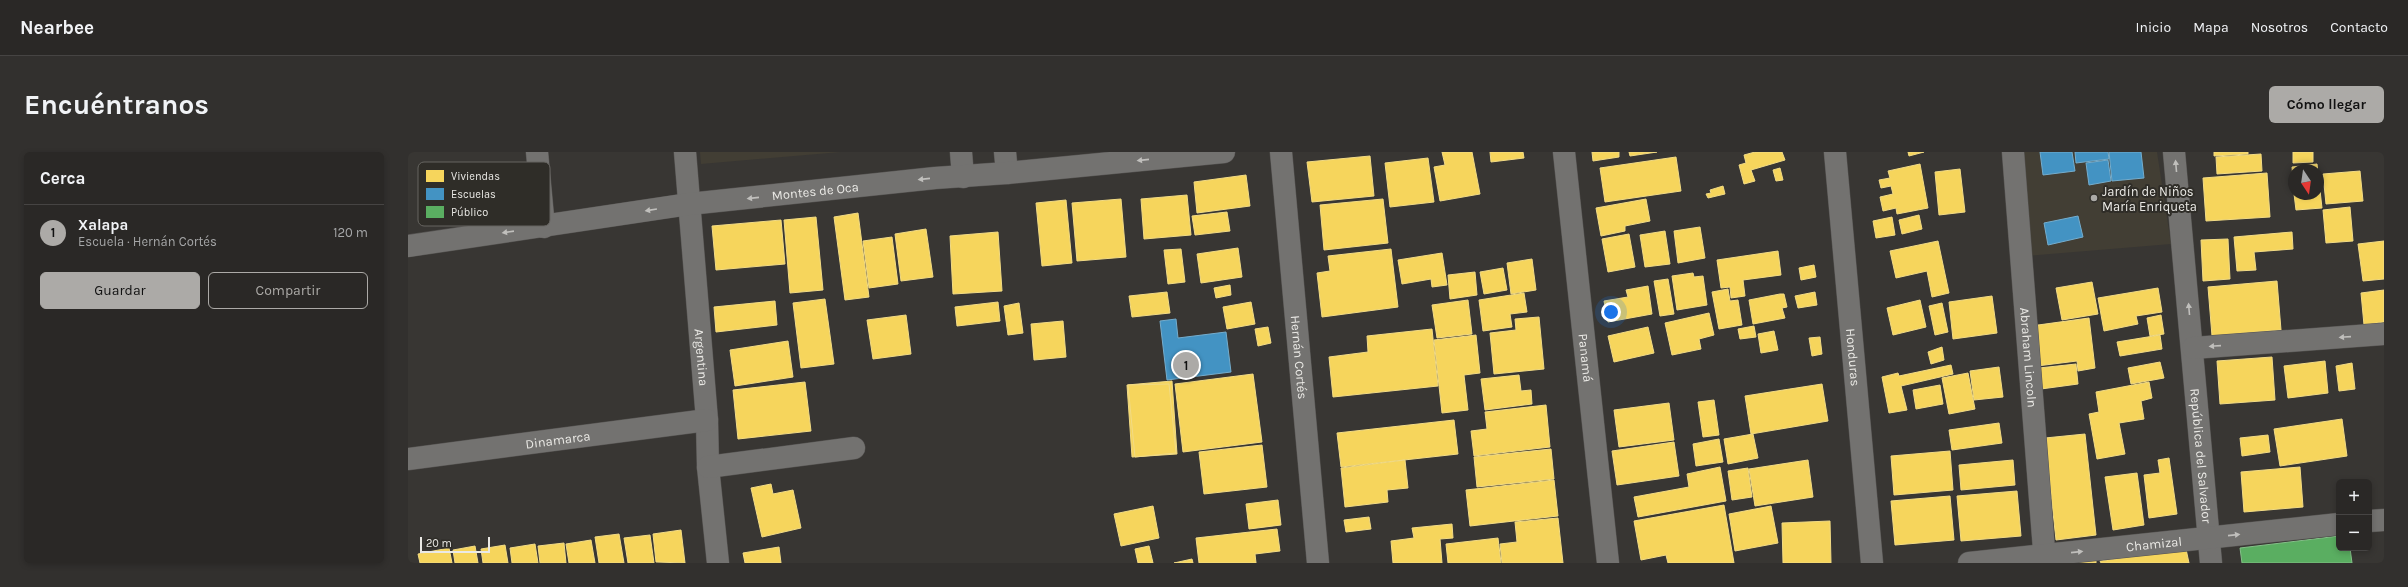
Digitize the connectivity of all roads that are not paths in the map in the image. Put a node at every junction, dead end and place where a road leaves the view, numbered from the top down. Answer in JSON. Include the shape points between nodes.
{"nodes":[{"id":1,"x":537,"y":152,"type":"edge"},
{"id":2,"x":685,"y":152,"type":"edge"},
{"id":3,"x":961,"y":152,"type":"edge"},
{"id":4,"x":1005,"y":152,"type":"edge"},
{"id":5,"x":1224,"y":152,"type":"edge"},
{"id":6,"x":1281,"y":152,"type":"edge"},
{"id":7,"x":1564,"y":152,"type":"edge"},
{"id":8,"x":1835,"y":152,"type":"edge"},
{"id":9,"x":2013,"y":152,"type":"edge"},
{"id":10,"x":2174,"y":152,"type":"edge"},
{"id":11,"x":538,"y":162,"type":"edge"},
{"id":12,"x":1007,"y":174,"type":"junction"},
{"id":13,"x":963,"y":177,"type":"junction"},
{"id":14,"x":689,"y":204,"type":"junction"},
{"id":15,"x":544,"y":227,"type":"joint"},
{"id":16,"x":408,"y":246,"type":"edge"},
{"id":17,"x":2384,"y":334,"type":"edge"},
{"id":18,"x":2193,"y":348,"type":"junction"},
{"id":19,"x":707,"y":420,"type":"junction"},
{"id":20,"x":854,"y":448,"type":"dead end"},
{"id":21,"x":408,"y":459,"type":"edge"},
{"id":22,"x":708,"y":468,"type":"junction"},
{"id":23,"x":2384,"y":520,"type":"edge"},
{"id":24,"x":2372,"y":521,"type":"edge"},
{"id":25,"x":2336,"y":524,"type":"edge"},
{"id":26,"x":2209,"y":538,"type":"junction"},
{"id":27,"x":2045,"y":559,"type":"edge"},
{"id":28,"x":718,"y":563,"type":"edge"},
{"id":29,"x":1318,"y":563,"type":"edge"},
{"id":30,"x":1608,"y":563,"type":"edge"},
{"id":31,"x":1872,"y":563,"type":"edge"},
{"id":32,"x":1969,"y":563,"type":"edge"},
{"id":33,"x":2211,"y":563,"type":"edge"}],
"edges":[{"from":1,"to":11,"type":"street"},
{"from":2,"to":14,"type":"street","name":"Argentina"},
{"from":3,"to":13,"type":"street"},
{"from":4,"to":12,"type":"street"},
{"from":5,"to":12,"type":"street","name":"Montes de Oca","one_way":true},
{"from":6,"to":29,"type":"street","name":"Hernán Cortés"},
{"from":7,"to":30,"type":"street","name":"Panamá"},
{"from":8,"to":31,"type":"street","name":"Honduras"},
{"from":9,"to":27,"type":"street","name":"Abraham Lincoln"},
{"from":18,"to":10,"type":"street","name":"República del Salvador","one_way":true},
{"from":12,"to":13,"type":"street","name":"Montes de Oca"},
{"from":13,"to":14,"type":"street","name":"Montes de Oca","one_way":true},
{"from":14,"to":15,"type":"street","name":"Montes de Oca","one_way":true},
{"from":14,"to":19,"type":"street","name":"Argentina"},
{"from":15,"to":16,"type":"street","name":"Montes de Oca","one_way":true},
{"from":17,"to":18,"type":"street","one_way":true},
{"from":18,"to":26,"type":"street","name":"República del Salvador"},
{"from":19,"to":21,"type":"street","name":"Dinamarca"},
{"from":19,"to":22,"type":"street","name":"Argentina"},
{"from":20,"to":22,"type":"street"},
{"from":22,"to":28,"type":"street","name":"Argentina"},
{"from":23,"to":24,"type":"street"},
{"from":26,"to":25,"type":"street","name":"Chamizal","one_way":true},
{"from":27,"to":26,"type":"street","name":"Chamizal","one_way":true},
{"from":26,"to":33,"type":"street","name":"República del Salvador"},
{"from":27,"to":32,"type":"street","name":"Chamizal"}]}
